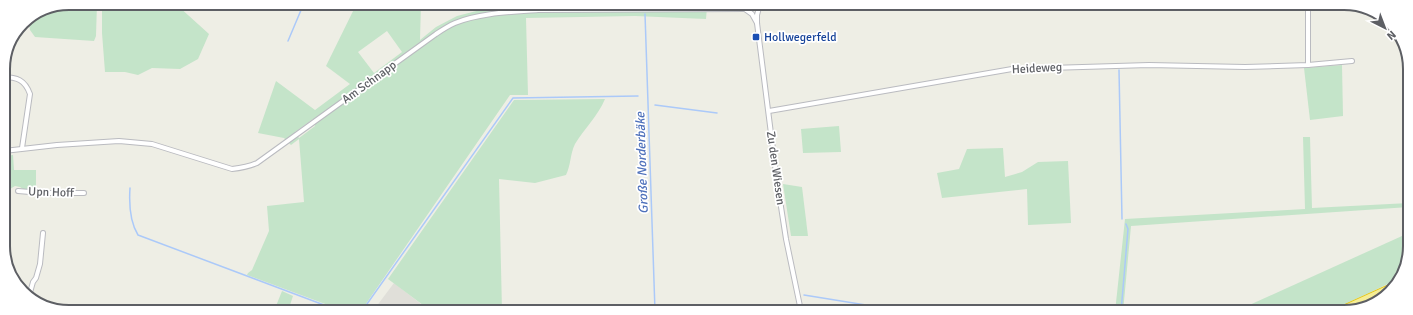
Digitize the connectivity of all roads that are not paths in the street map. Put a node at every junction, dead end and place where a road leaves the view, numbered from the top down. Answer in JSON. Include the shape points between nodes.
{"nodes":[{"id":1,"x":538,"y":10,"type":"edge"},
{"id":2,"x":538,"y":10,"type":"edge"},
{"id":3,"x":642,"y":10,"type":"edge"},
{"id":4,"x":746,"y":10,"type":"edge"},
{"id":5,"x":758,"y":10,"type":"edge"},
{"id":6,"x":1308,"y":10,"type":"edge"},
{"id":7,"x":757,"y":24,"type":"junction"},
{"id":8,"x":1352,"y":61,"type":"dead end"},
{"id":9,"x":1308,"y":65,"type":"junction"},
{"id":10,"x":10,"y":79,"type":"edge"},
{"id":11,"x":769,"y":111,"type":"junction"},
{"id":12,"x":22,"y":148,"type":"junction"},
{"id":13,"x":10,"y":150,"type":"edge"},
{"id":14,"x":18,"y":191,"type":"dead end"},
{"id":15,"x":84,"y":193,"type":"dead end"},
{"id":16,"x":43,"y":233,"type":"dead end"},
{"id":17,"x":30,"y":291,"type":"edge"},
{"id":18,"x":1378,"y":295,"type":"edge"},
{"id":19,"x":1359,"y":303,"type":"edge"},
{"id":20,"x":800,"y":305,"type":"edge"}],
"edges":[{"from":1,"to":3,"type":"street","name":"Am Schnapp"},
{"from":2,"to":12,"type":"street","name":"Am Schnapp","via":[[504,12],[455,23],[248,167],[232,168],[152,144],[92,142]]},
{"from":4,"to":7,"type":"street","via":[[752,14]]},
{"from":5,"to":7,"type":"street"},
{"from":6,"to":9,"type":"street"},
{"from":7,"to":11,"type":"street","name":"Zu den Wiesen"},
{"from":8,"to":9,"type":"street","name":"Heideweg"},
{"from":9,"to":11,"type":"street","name":"Heideweg","via":[[1149,65],[1012,69]]},
{"from":10,"to":12,"type":"street","via":[[22,81],[27,85],[30,94]]},
{"from":11,"to":20,"type":"street","name":"Zu den Wiesen","via":[[786,239]]},
{"from":12,"to":13,"type":"street","name":"Am Schnapp"},
{"from":14,"to":15,"type":"street","name":"Upn Hoff"},
{"from":16,"to":17,"type":"street","via":[[40,264]]},
{"from":18,"to":19,"type":"highway"}]}
